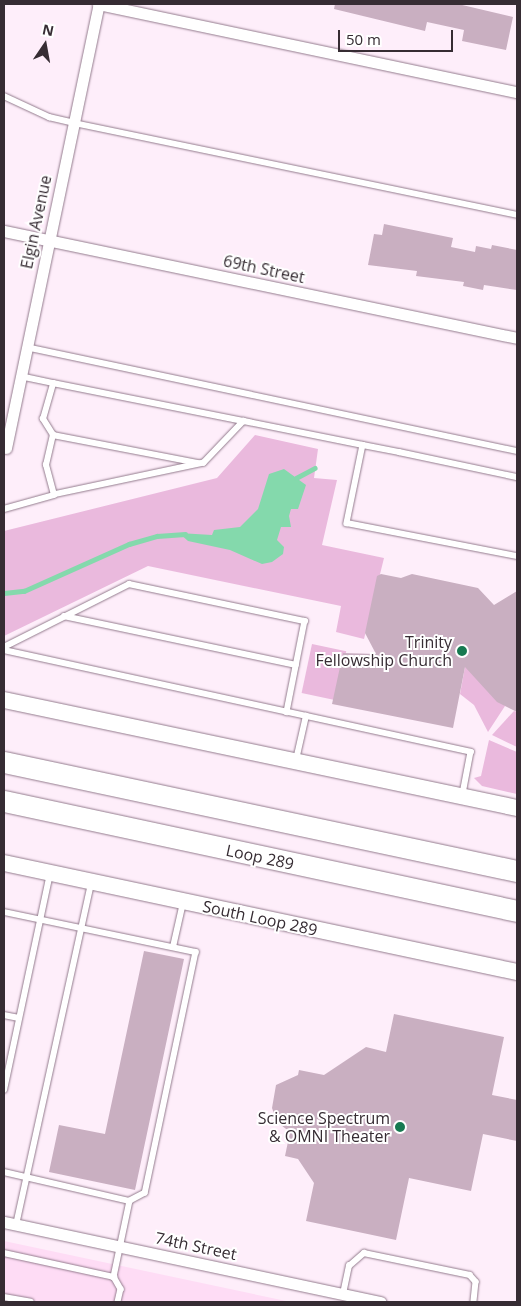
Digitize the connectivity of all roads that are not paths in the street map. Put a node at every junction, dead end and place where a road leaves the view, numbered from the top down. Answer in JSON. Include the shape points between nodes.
{"nodes":[{"id":1,"x":99,"y":4,"type":"edge"},
{"id":2,"x":517,"y":92,"type":"edge"},
{"id":3,"x":4,"y":96,"type":"edge"},
{"id":4,"x":74,"y":123,"type":"junction"},
{"id":5,"x":517,"y":214,"type":"edge"},
{"id":6,"x":4,"y":231,"type":"edge"},
{"id":7,"x":49,"y":241,"type":"junction"},
{"id":8,"x":517,"y":338,"type":"edge"},
{"id":9,"x":26,"y":347,"type":"junction"},
{"id":10,"x":20,"y":376,"type":"junction"},
{"id":11,"x":53,"y":383,"type":"junction"},
{"id":12,"x":244,"y":421,"type":"junction"},
{"id":13,"x":6,"y":427,"type":"edge"},
{"id":14,"x":53,"y":435,"type":"junction"},
{"id":15,"x":363,"y":445,"type":"junction"},
{"id":16,"x":6,"y":448,"type":"dead end"},
{"id":17,"x":517,"y":451,"type":"edge"},
{"id":18,"x":202,"y":464,"type":"junction"},
{"id":19,"x":517,"y":478,"type":"edge"},
{"id":20,"x":54,"y":494,"type":"junction"},
{"id":21,"x":4,"y":509,"type":"edge"},
{"id":22,"x":517,"y":556,"type":"edge"},
{"id":23,"x":63,"y":616,"type":"junction"},
{"id":24,"x":4,"y":648,"type":"edge"},
{"id":25,"x":296,"y":665,"type":"junction"},
{"id":26,"x":4,"y":700,"type":"edge"},
{"id":27,"x":287,"y":712,"type":"junction"},
{"id":28,"x":306,"y":716,"type":"junction"},
{"id":29,"x":4,"y":762,"type":"edge"},
{"id":30,"x":296,"y":762,"type":"junction"},
{"id":31,"x":462,"y":796,"type":"junction"},
{"id":32,"x":4,"y":801,"type":"edge"},
{"id":33,"x":517,"y":808,"type":"edge"},
{"id":34,"x":4,"y":863,"type":"edge"},
{"id":35,"x":517,"y":871,"type":"edge"},
{"id":36,"x":50,"y":873,"type":"junction"},
{"id":37,"x":92,"y":882,"type":"junction"},
{"id":38,"x":183,"y":901,"type":"junction"},
{"id":39,"x":517,"y":911,"type":"edge"},
{"id":40,"x":4,"y":912,"type":"edge"},
{"id":41,"x":40,"y":920,"type":"junction"},
{"id":42,"x":82,"y":928,"type":"junction"},
{"id":43,"x":173,"y":947,"type":"junction"},
{"id":44,"x":517,"y":972,"type":"edge"},
{"id":45,"x":4,"y":1015,"type":"edge"},
{"id":46,"x":19,"y":1018,"type":"junction"},
{"id":47,"x":4,"y":1090,"type":"edge"},
{"id":48,"x":4,"y":1172,"type":"edge"},
{"id":49,"x":27,"y":1177,"type":"junction"},
{"id":50,"x":130,"y":1201,"type":"junction"},
{"id":51,"x":4,"y":1222,"type":"edge"},
{"id":52,"x":16,"y":1225,"type":"junction"},
{"id":53,"x":121,"y":1247,"type":"junction"},
{"id":54,"x":4,"y":1253,"type":"edge"},
{"id":55,"x":114,"y":1277,"type":"junction"},
{"id":56,"x":343,"y":1294,"type":"junction"},
{"id":57,"x":4,"y":1297,"type":"edge"},
{"id":58,"x":31,"y":1302,"type":"edge"},
{"id":59,"x":118,"y":1302,"type":"edge"},
{"id":60,"x":381,"y":1302,"type":"edge"},
{"id":61,"x":474,"y":1302,"type":"edge"}],
"edges":[{"from":1,"to":2,"type":"street"},
{"from":1,"to":4,"type":"street","name":"Elgin Avenue"},
{"from":3,"to":4,"type":"lane","via":[[49,117]]},
{"from":4,"to":5,"type":"lane"},
{"from":4,"to":7,"type":"street","name":"Elgin Avenue"},
{"from":6,"to":7,"type":"street","name":"69th Street"},
{"from":7,"to":8,"type":"street","name":"69th Street"},
{"from":7,"to":9,"type":"street","name":"Elgin Avenue"},
{"from":9,"to":10,"type":"street","name":"Elgin Avenue"},
{"from":9,"to":17,"type":"lane"},
{"from":10,"to":11,"type":"lane"},
{"from":10,"to":13,"type":"street","name":"Elgin Avenue"},
{"from":11,"to":12,"type":"lane"},
{"from":11,"to":14,"type":"lane","via":[[43,419]]},
{"from":12,"to":15,"type":"lane"},
{"from":12,"to":18,"type":"lane"},
{"from":13,"to":16,"type":"street","name":"Elgin Avenue"},
{"from":14,"to":18,"type":"lane"},
{"from":14,"to":20,"type":"lane","via":[[46,465]]},
{"from":15,"to":19,"type":"lane"},
{"from":15,"to":22,"type":"lane","via":[[347,522]]},
{"from":18,"to":20,"type":"lane"},
{"from":20,"to":21,"type":"lane"},
{"from":23,"to":24,"type":"lane"},
{"from":23,"to":25,"type":"lane"},
{"from":23,"to":25,"type":"lane","via":[[129,584],[305,621]]},
{"from":24,"to":27,"type":"lane"},
{"from":25,"to":27,"type":"lane"},
{"from":26,"to":30,"type":"main road"},
{"from":27,"to":28,"type":"lane"},
{"from":28,"to":30,"type":"lane"},
{"from":28,"to":31,"type":"lane","via":[[471,752]]},
{"from":29,"to":35,"type":"highway"},
{"from":30,"to":31,"type":"main road"},
{"from":31,"to":33,"type":"main road"},
{"from":32,"to":39,"type":"highway","name":"Loop 289"},
{"from":34,"to":36,"type":"main road","name":"South Loop 289"},
{"from":36,"to":37,"type":"main road","name":"South Loop 289"},
{"from":36,"to":41,"type":"lane"},
{"from":37,"to":38,"type":"main road","name":"South Loop 289"},
{"from":37,"to":42,"type":"lane"},
{"from":38,"to":43,"type":"lane"},
{"from":38,"to":44,"type":"main road","name":"South Loop 289"},
{"from":40,"to":41,"type":"lane"},
{"from":41,"to":42,"type":"lane"},
{"from":41,"to":46,"type":"lane"},
{"from":42,"to":43,"type":"lane"},
{"from":42,"to":49,"type":"lane"},
{"from":43,"to":50,"type":"lane","via":[[196,952],[145,1193]]},
{"from":45,"to":46,"type":"lane"},
{"from":46,"to":47,"type":"lane"},
{"from":48,"to":49,"type":"lane"},
{"from":49,"to":50,"type":"lane"},
{"from":49,"to":52,"type":"lane"},
{"from":50,"to":53,"type":"lane"},
{"from":51,"to":52,"type":"street","name":"74th Street"},
{"from":52,"to":53,"type":"street","name":"74th Street"},
{"from":53,"to":55,"type":"lane"},
{"from":53,"to":56,"type":"street","name":"74th Street"},
{"from":54,"to":55,"type":"lane"},
{"from":55,"to":59,"type":"lane","via":[[121,1289]]},
{"from":56,"to":60,"type":"street","name":"74th Street"},
{"from":56,"to":61,"type":"lane","via":[[349,1266],[364,1253],[470,1275],[476,1282]]},
{"from":57,"to":58,"type":"lane"}]}
